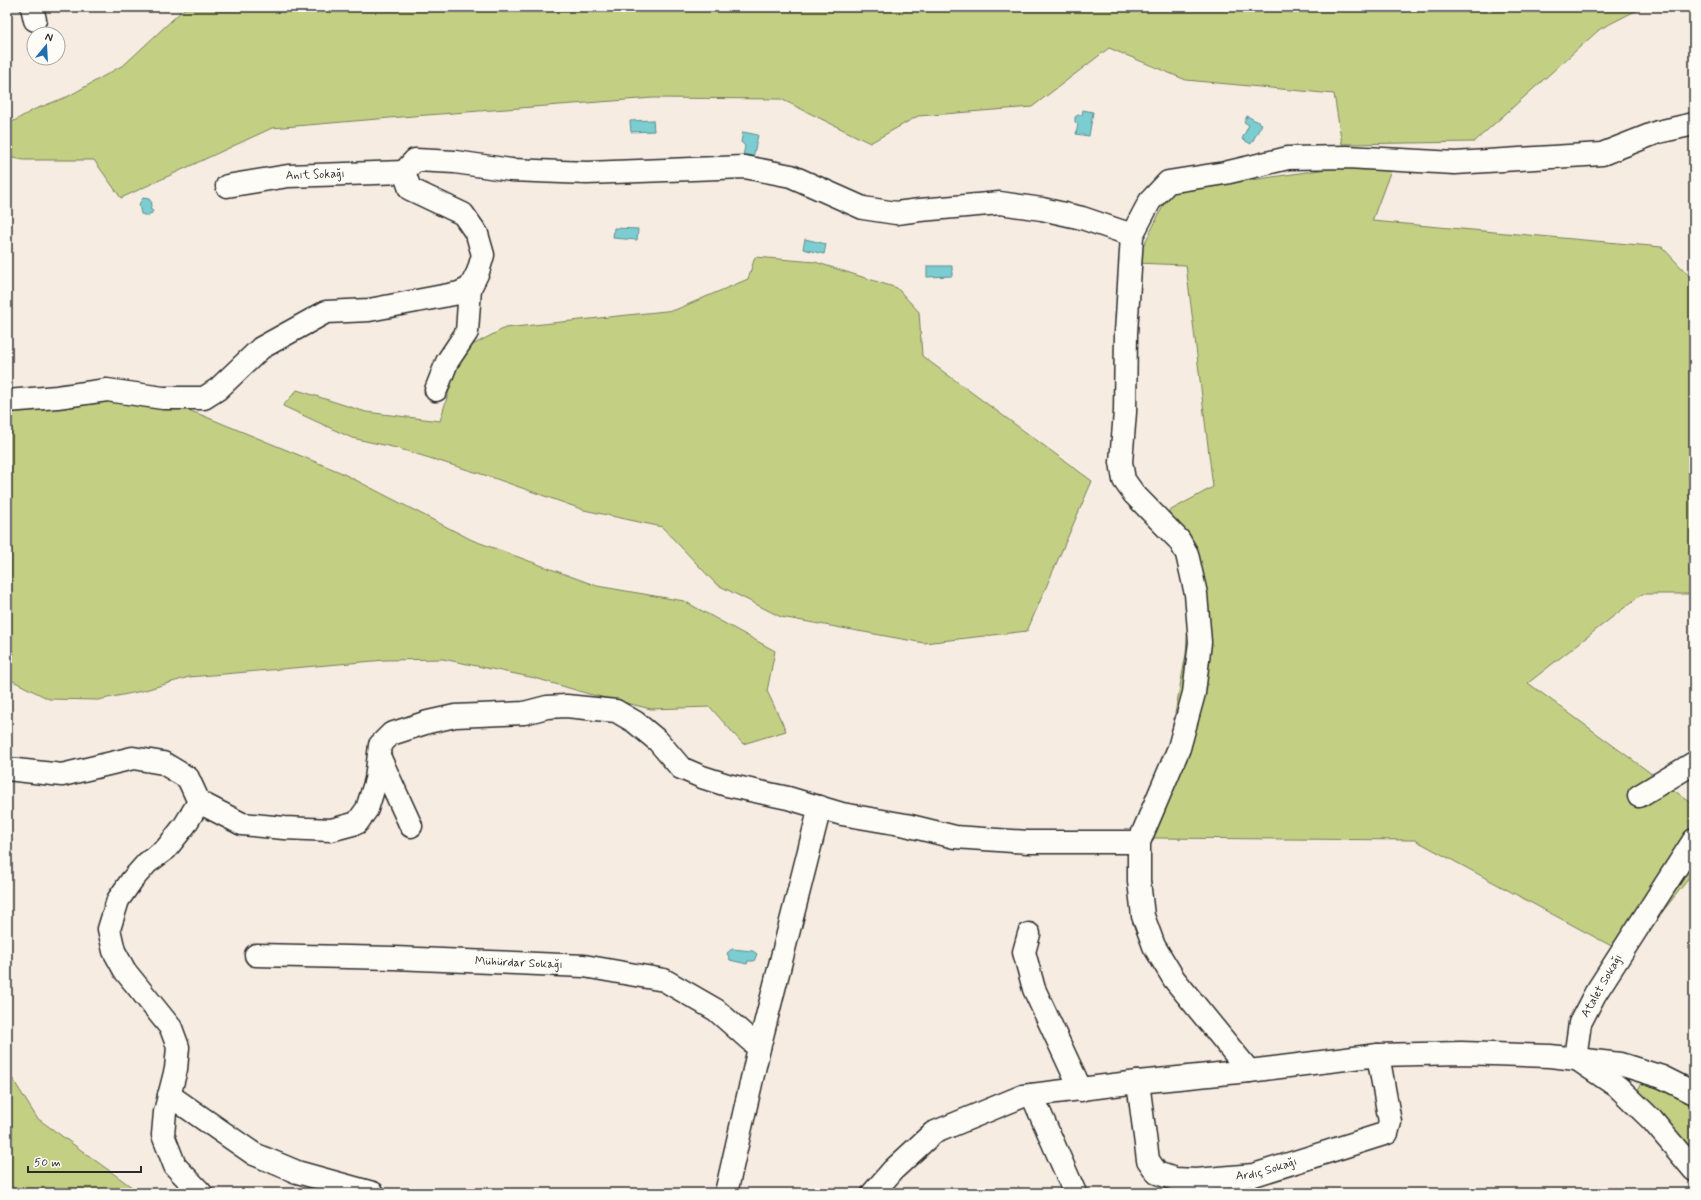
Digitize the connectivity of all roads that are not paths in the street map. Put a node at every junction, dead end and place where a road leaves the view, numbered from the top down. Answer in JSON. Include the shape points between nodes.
{"nodes":[{"id":1,"x":1694,"y":124,"type":"edge"},
{"id":2,"x":404,"y":172,"type":"junction"},
{"id":3,"x":227,"y":186,"type":"dead end"},
{"id":4,"x":1132,"y":235,"type":"junction"},
{"id":5,"x":470,"y":288,"type":"junction"},
{"id":6,"x":436,"y":390,"type":"dead end"},
{"id":7,"x":7,"y":401,"type":"edge"},
{"id":8,"x":379,"y":756,"type":"junction"},
{"id":9,"x":1694,"y":763,"type":"edge"},
{"id":10,"x":7,"y":769,"type":"edge"},
{"id":11,"x":1639,"y":796,"type":"dead end"},
{"id":12,"x":199,"y":802,"type":"junction"},
{"id":13,"x":820,"y":807,"type":"junction"},
{"id":14,"x":411,"y":826,"type":"dead end"},
{"id":15,"x":1694,"y":840,"type":"edge"},
{"id":16,"x":1139,"y":842,"type":"junction"},
{"id":17,"x":1029,"y":934,"type":"dead end"},
{"id":18,"x":256,"y":955,"type":"dead end"},
{"id":19,"x":759,"y":1048,"type":"junction"},
{"id":20,"x":1378,"y":1055,"type":"junction"},
{"id":21,"x":1575,"y":1058,"type":"junction"},
{"id":22,"x":1249,"y":1071,"type":"junction"},
{"id":23,"x":1138,"y":1082,"type":"junction"},
{"id":24,"x":1081,"y":1090,"type":"junction"},
{"id":25,"x":1694,"y":1093,"type":"edge"},
{"id":26,"x":169,"y":1095,"type":"junction"},
{"id":27,"x":1032,"y":1095,"type":"junction"},
{"id":28,"x":1694,"y":1170,"type":"edge"},
{"id":29,"x":201,"y":1193,"type":"edge"},
{"id":30,"x":373,"y":1193,"type":"edge"},
{"id":31,"x":726,"y":1193,"type":"edge"},
{"id":32,"x":873,"y":1193,"type":"edge"},
{"id":33,"x":1076,"y":1193,"type":"edge"}],
"edges":[{"from":1,"to":4,"type":"street","via":[[1658,132],[1602,154],[1455,163],[1347,157],[1288,158],[1225,174],[1168,182],[1150,201]]},
{"from":2,"to":3,"type":"street","name":"Anıt Sokağı","via":[[288,176]]},
{"from":2,"to":4,"type":"street","via":[[416,160],[455,162],[511,170],[588,173],[745,167],[791,176],[863,208],[896,213],[1000,203],[1082,218]]},
{"from":2,"to":5,"type":"street","via":[[410,189],[463,214],[477,234],[484,256]]},
{"from":4,"to":16,"type":"street","via":[[1126,333],[1126,412],[1122,462],[1124,480],[1134,494],[1179,540],[1187,554],[1196,594],[1200,642],[1194,693],[1179,748]]},
{"from":5,"to":6,"type":"street","via":[[467,332],[447,362]]},
{"from":5,"to":7,"type":"street","via":[[459,294],[369,310],[326,312],[261,348],[218,389],[204,398],[163,398],[107,390]]},
{"from":8,"to":12,"type":"street","via":[[376,780],[367,809],[357,824],[331,830],[242,824]]},
{"from":8,"to":13,"type":"street","via":[[380,745],[391,734],[455,716],[524,713],[547,707],[566,706],[616,711],[635,722],[658,741],[681,768],[728,785]]},
{"from":8,"to":14,"type":"street"},
{"from":9,"to":11,"type":"street"},
{"from":10,"to":12,"type":"street","via":[[62,775],[133,758],[163,763],[188,778]]},
{"from":12,"to":26,"type":"street","via":[[166,849],[147,863],[132,880],[118,900],[109,929],[114,951],[125,971],[171,1028],[178,1047],[176,1069]]},
{"from":13,"to":16,"type":"street","via":[[842,814],[955,837],[1028,842]]},
{"from":13,"to":19,"type":"street"},
{"from":15,"to":21,"type":"street","name":"Atalet Sokağı","via":[[1595,994],[1580,1023]]},
{"from":16,"to":22,"type":"street","via":[[1139,881],[1143,916],[1154,946],[1174,979]]},
{"from":17,"to":24,"type":"street","via":[[1024,952],[1034,989]]},
{"from":18,"to":19,"type":"street","name":"Mühürdar Sokağı","via":[[584,966],[664,980],[716,1010]]},
{"from":19,"to":31,"type":"street"},
{"from":20,"to":21,"type":"street","via":[[1468,1053]]},
{"from":20,"to":22,"type":"street"},
{"from":20,"to":23,"type":"street","name":"Ardıç Sokağı","via":[[1390,1122],[1387,1133],[1254,1175],[1196,1180],[1176,1179],[1157,1174],[1148,1160]]},
{"from":21,"to":25,"type":"street","via":[[1636,1067]]},
{"from":21,"to":28,"type":"street","via":[[1618,1087],[1652,1120]]},
{"from":22,"to":23,"type":"street"},
{"from":23,"to":24,"type":"street"},
{"from":24,"to":27,"type":"street"},
{"from":26,"to":29,"type":"street","via":[[163,1135],[175,1166]]},
{"from":26,"to":30,"type":"street","via":[[254,1154],[297,1172]]},
{"from":27,"to":32,"type":"street","via":[[933,1133],[893,1170]]},
{"from":27,"to":33,"type":"street"}]}
